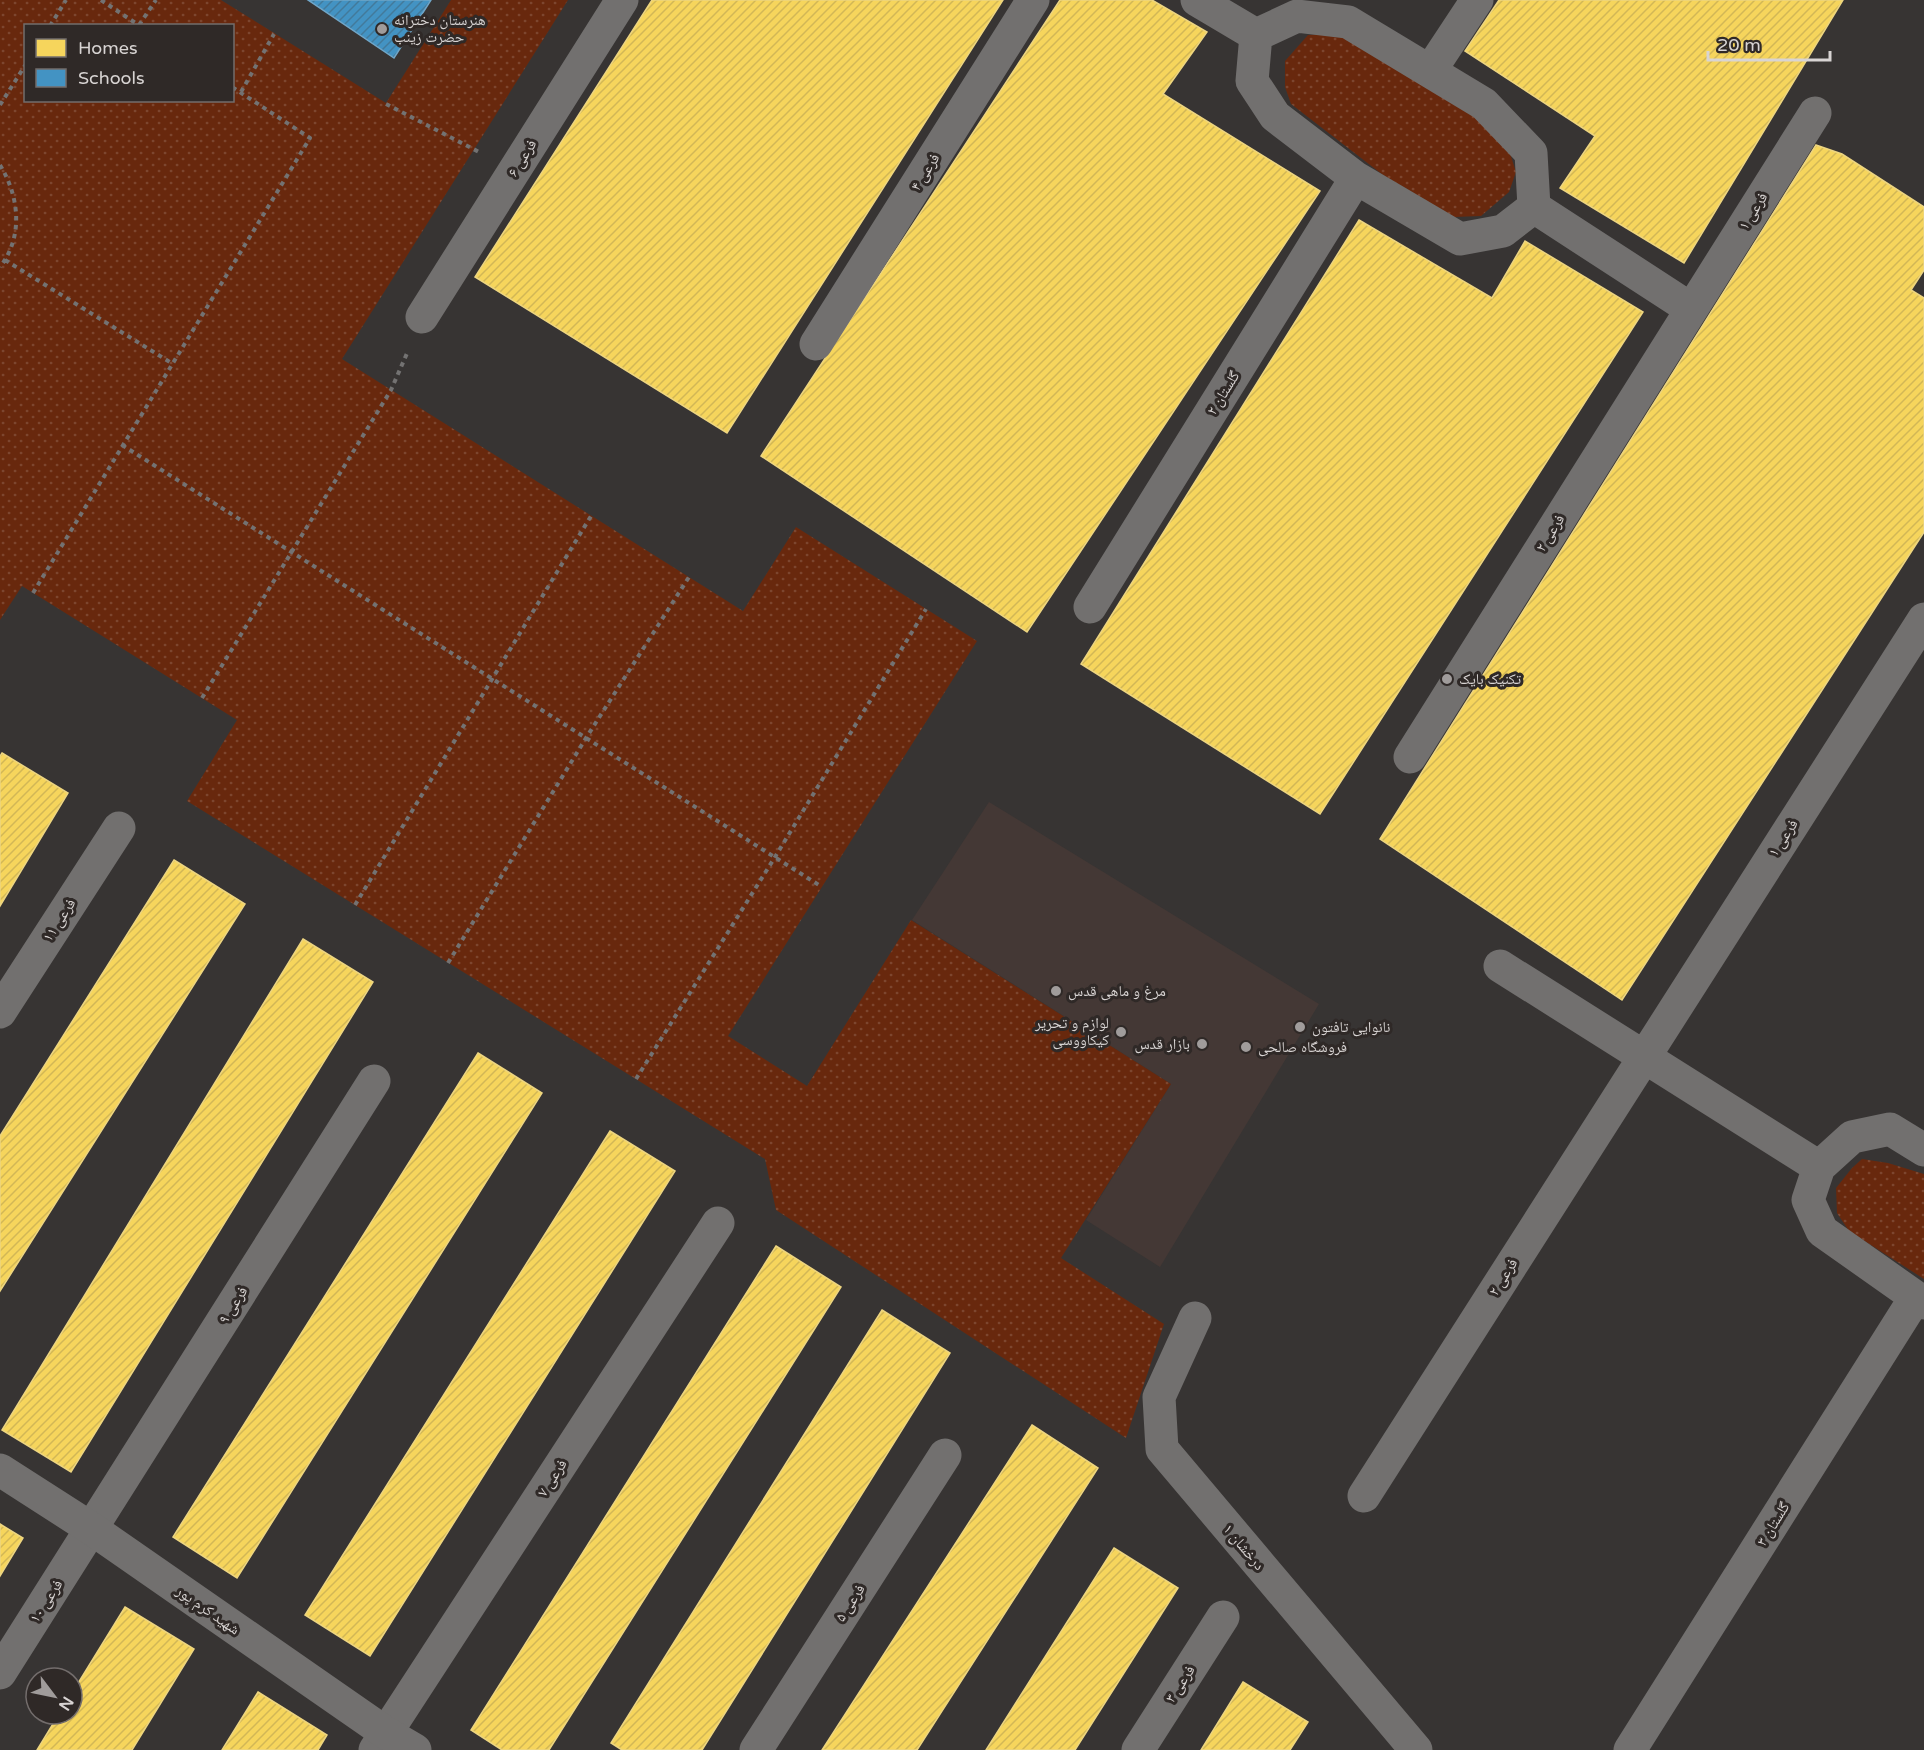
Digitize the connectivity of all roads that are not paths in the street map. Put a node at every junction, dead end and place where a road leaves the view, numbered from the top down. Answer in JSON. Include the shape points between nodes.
{"nodes":[{"id":1,"x":622,"y":0,"type":"edge"},
{"id":2,"x":1034,"y":0,"type":"edge"},
{"id":3,"x":1197,"y":0,"type":"edge"},
{"id":4,"x":1477,"y":0,"type":"edge"},
{"id":5,"x":1256,"y":35,"type":"junction"},
{"id":6,"x":1430,"y":71,"type":"junction"},
{"id":7,"x":1815,"y":112,"type":"dead end"},
{"id":8,"x":1356,"y":178,"type":"junction"},
{"id":9,"x":1534,"y":207,"type":"junction"},
{"id":10,"x":1691,"y":309,"type":"junction"},
{"id":11,"x":422,"y":316,"type":"road end"},
{"id":12,"x":816,"y":344,"type":"dead end"},
{"id":13,"x":1090,"y":607,"type":"dead end"},
{"id":14,"x":1924,"y":619,"type":"edge"},
{"id":15,"x":1410,"y":757,"type":"dead end"},
{"id":16,"x":119,"y":828,"type":"dead end"},
{"id":17,"x":1500,"y":966,"type":"dead end"},
{"id":18,"x":0,"y":1012,"type":"edge"},
{"id":19,"x":1643,"y":1057,"type":"junction"},
{"id":20,"x":374,"y":1081,"type":"dead end"},
{"id":21,"x":1924,"y":1150,"type":"edge"},
{"id":22,"x":1819,"y":1167,"type":"junction"},
{"id":23,"x":718,"y":1222,"type":"dead end"},
{"id":24,"x":1919,"y":1301,"type":"edge"},
{"id":25,"x":1195,"y":1318,"type":"dead end"},
{"id":26,"x":945,"y":1455,"type":"dead end"},
{"id":27,"x":0,"y":1470,"type":"edge"},
{"id":28,"x":1364,"y":1496,"type":"dead end"},
{"id":29,"x":92,"y":1529,"type":"junction"},
{"id":30,"x":1223,"y":1617,"type":"dead end"},
{"id":31,"x":0,"y":1673,"type":"edge"},
{"id":32,"x":380,"y":1741,"type":"edge"},
{"id":33,"x":416,"y":1750,"type":"edge"},
{"id":34,"x":756,"y":1750,"type":"edge"},
{"id":35,"x":1138,"y":1750,"type":"edge"},
{"id":36,"x":1416,"y":1750,"type":"edge"},
{"id":37,"x":1630,"y":1750,"type":"edge"}],
"edges":[{"from":1,"to":11,"type":"street","name":"فرعی ۶"},
{"from":2,"to":12,"type":"street","name":"فرعی ۴"},
{"from":3,"to":5,"type":"street"},
{"from":4,"to":6,"type":"street"},
{"from":5,"to":6,"type":"street","via":[[1297,16],[1348,22]]},
{"from":5,"to":8,"type":"street","via":[[1252,81],[1275,116]]},
{"from":6,"to":9,"type":"street","via":[[1485,104],[1531,153]]},
{"from":7,"to":10,"type":"street","name":"فرعی ۱"},
{"from":8,"to":9,"type":"street","via":[[1460,238],[1503,231]]},
{"from":8,"to":13,"type":"street","name":"گلستان ۲"},
{"from":9,"to":10,"type":"street"},
{"from":10,"to":15,"type":"street","name":"فرعی ۲"},
{"from":14,"to":19,"type":"street","name":"فرعی ۱"},
{"from":16,"to":18,"type":"street","name":"فرعی ۱۱"},
{"from":17,"to":19,"type":"street"},
{"from":19,"to":22,"type":"street"},
{"from":19,"to":28,"type":"street","name":"فرعی ۲"},
{"from":20,"to":29,"type":"street","name":"فرعی ۹"},
{"from":21,"to":22,"type":"street","via":[[1890,1129],[1852,1137]]},
{"from":22,"to":24,"type":"street","via":[[1808,1200],[1822,1231]]},
{"from":23,"to":32,"type":"street","name":"فرعی ۷"},
{"from":24,"to":37,"type":"street","name":"گلستان ۳"},
{"from":25,"to":36,"type":"street","name":"درخشان ۱","via":[[1159,1396],[1162,1449]]},
{"from":26,"to":34,"type":"street","name":"فرعی ۵"},
{"from":27,"to":29,"type":"street","name":"شهید کرم پور"},
{"from":29,"to":31,"type":"street","name":"فرعی ۱۰"},
{"from":29,"to":32,"type":"street","name":"شهید کرم پور"},
{"from":30,"to":35,"type":"street","name":"فرعی ۳"},
{"from":32,"to":33,"type":"street","name":"شهید کرم پور"}]}
